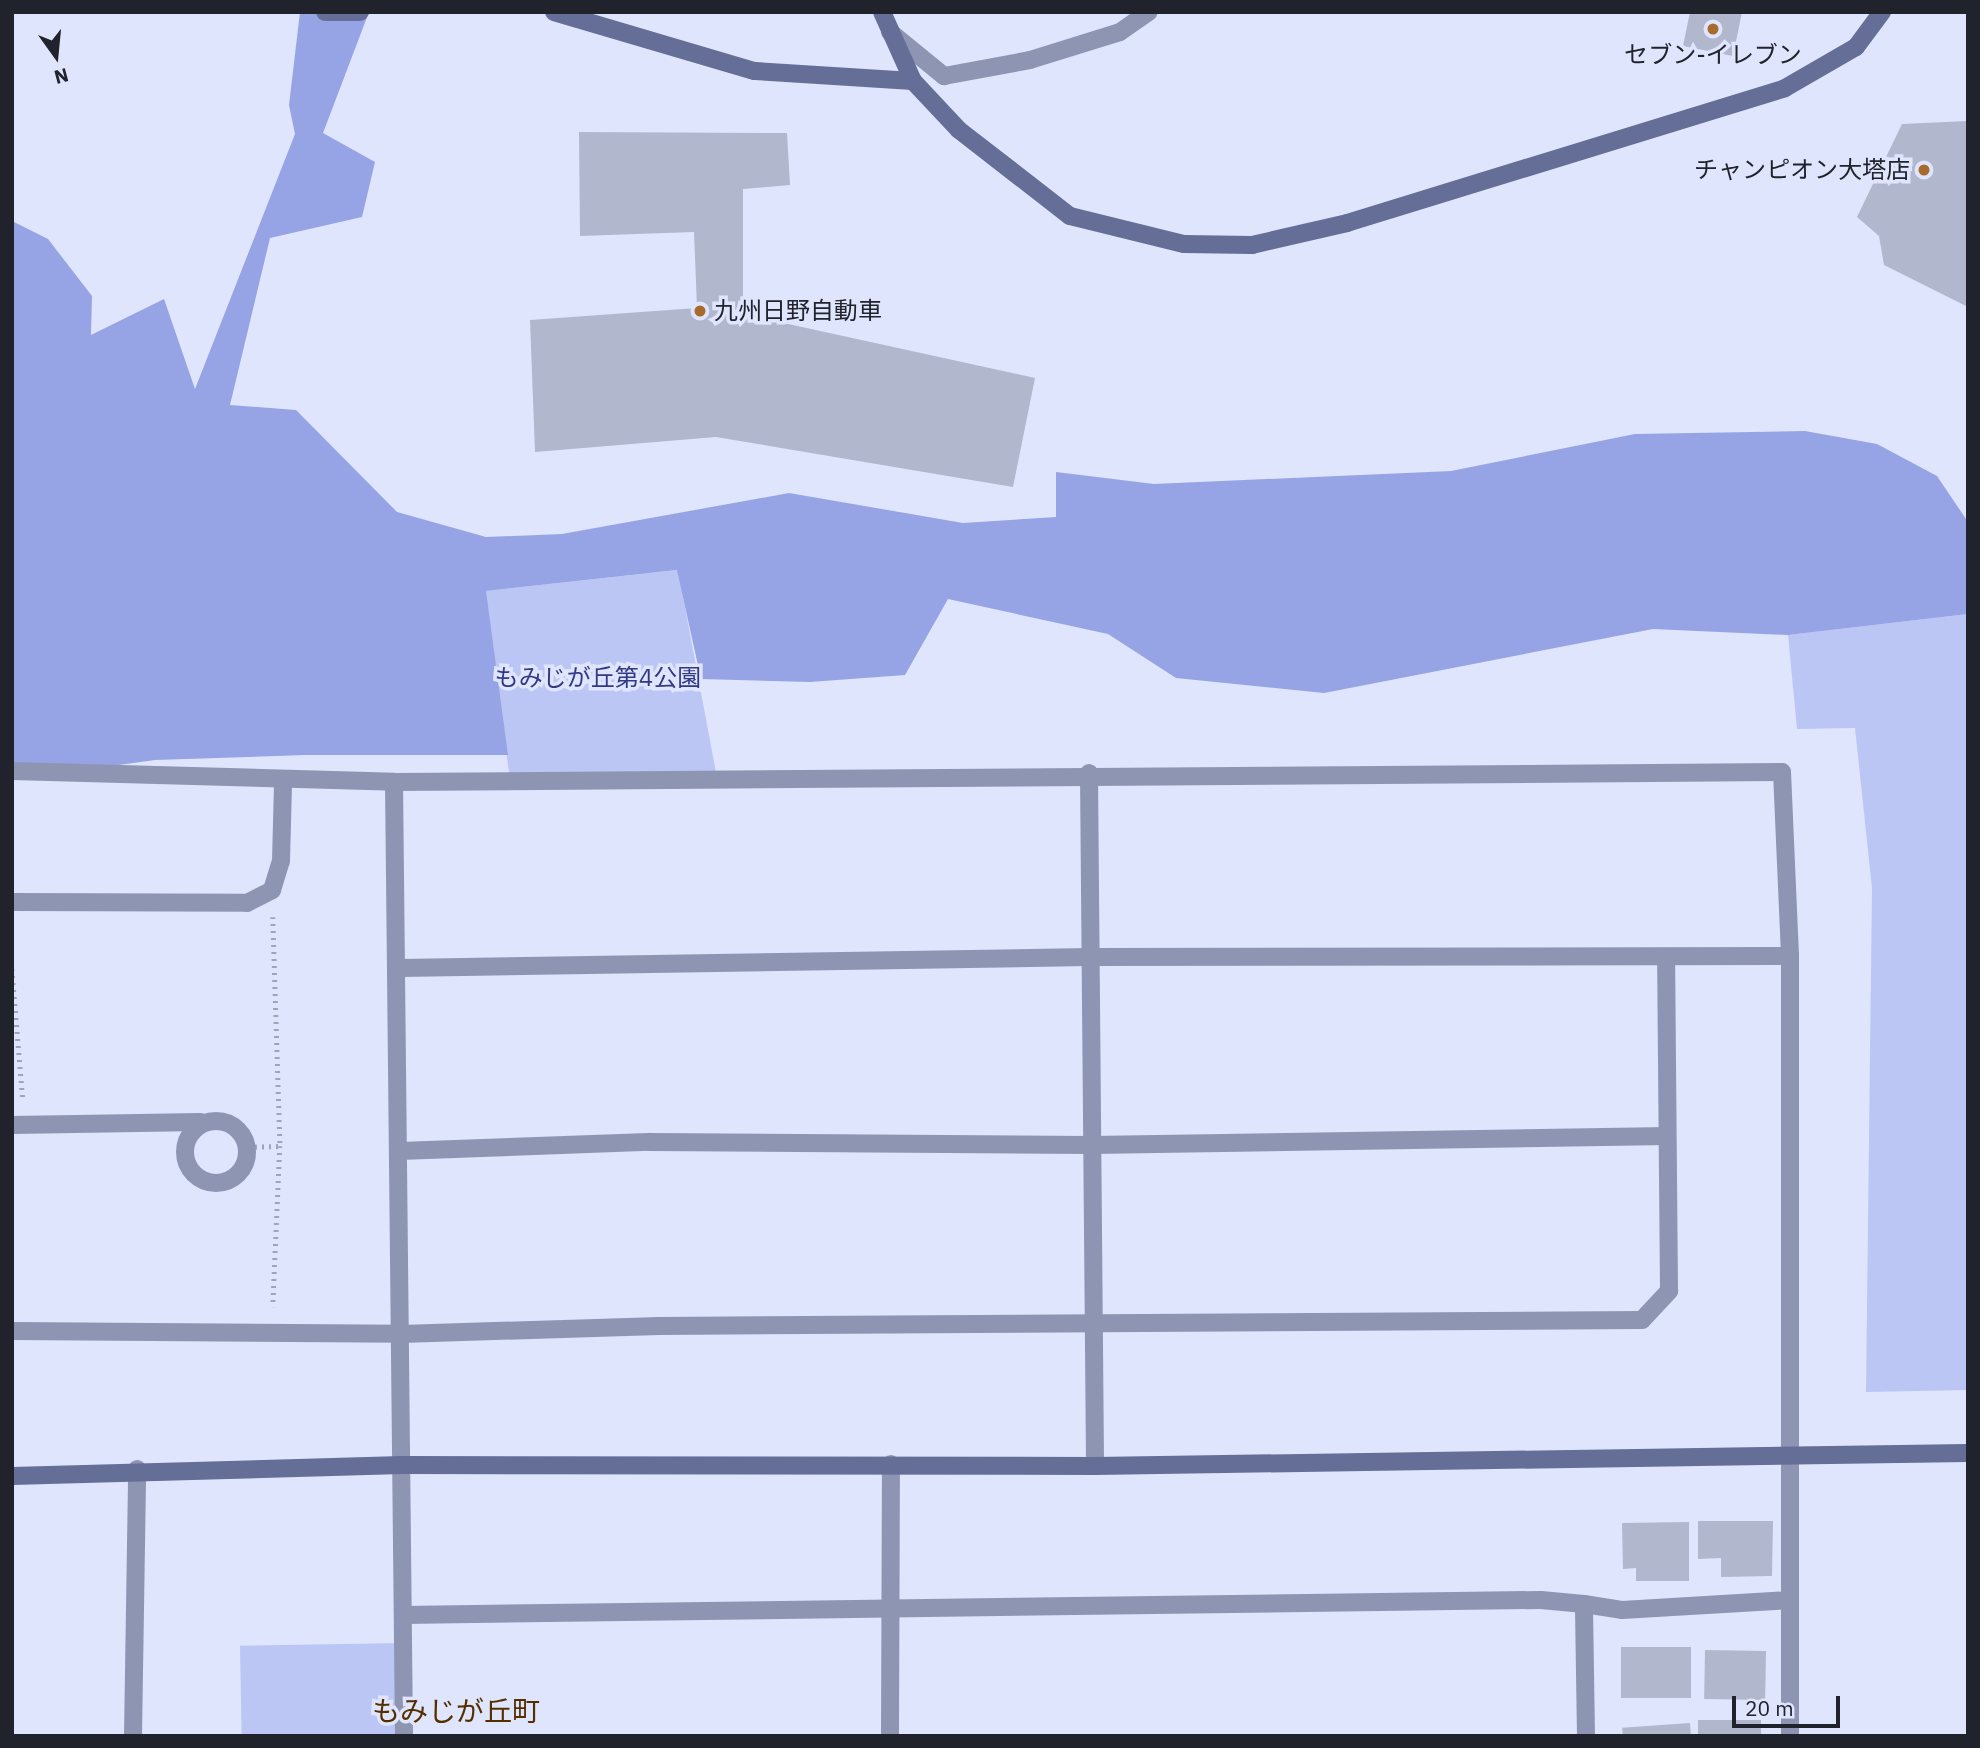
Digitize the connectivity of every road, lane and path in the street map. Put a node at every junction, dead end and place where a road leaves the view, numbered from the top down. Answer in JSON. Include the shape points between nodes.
{"nodes":[{"id":1,"x":325,"y":12,"type":"edge"},
{"id":2,"x":360,"y":12,"type":"edge"},
{"id":3,"x":554,"y":12,"type":"edge"},
{"id":4,"x":882,"y":12,"type":"edge"},
{"id":5,"x":1149,"y":12,"type":"edge"},
{"id":6,"x":1882,"y":12,"type":"edge"},
{"id":7,"x":890,"y":32,"type":"junction"},
{"id":8,"x":913,"y":81,"type":"junction"},
{"id":9,"x":12,"y":771,"type":"edge"},
{"id":10,"x":1089,"y":773,"type":"junction"},
{"id":11,"x":283,"y":782,"type":"junction"},
{"id":12,"x":394,"y":782,"type":"junction"},
{"id":13,"x":272,"y":890,"type":"junction"},
{"id":14,"x":12,"y":902,"type":"edge"},
{"id":15,"x":1790,"y":956,"type":"junction"},
{"id":16,"x":1088,"y":957,"type":"junction"},
{"id":17,"x":1667,"y":959,"type":"junction"},
{"id":18,"x":400,"y":968,"type":"junction"},
{"id":19,"x":12,"y":969,"type":"edge"},
{"id":20,"x":201,"y":1122,"type":"junction"},
{"id":21,"x":19,"y":1125,"type":"edge"},
{"id":22,"x":1667,"y":1136,"type":"junction"},
{"id":23,"x":1091,"y":1145,"type":"junction"},
{"id":24,"x":280,"y":1146,"type":"junction"},
{"id":25,"x":248,"y":1147,"type":"junction"},
{"id":26,"x":400,"y":1151,"type":"junction"},
{"id":27,"x":1093,"y":1327,"type":"junction"},
{"id":28,"x":272,"y":1329,"type":"junction"},
{"id":29,"x":12,"y":1331,"type":"edge"},
{"id":30,"x":401,"y":1334,"type":"junction"},
{"id":31,"x":1968,"y":1453,"type":"edge"},
{"id":32,"x":1791,"y":1458,"type":"junction"},
{"id":33,"x":891,"y":1464,"type":"junction"},
{"id":34,"x":402,"y":1465,"type":"junction"},
{"id":35,"x":1095,"y":1466,"type":"junction"},
{"id":36,"x":137,"y":1469,"type":"junction"},
{"id":37,"x":12,"y":1476,"type":"edge"},
{"id":38,"x":1788,"y":1600,"type":"junction"},
{"id":39,"x":1584,"y":1604,"type":"junction"},
{"id":40,"x":890,"y":1609,"type":"junction"},
{"id":41,"x":403,"y":1615,"type":"junction"},
{"id":42,"x":134,"y":1736,"type":"edge"},
{"id":43,"x":404,"y":1736,"type":"edge"},
{"id":44,"x":890,"y":1736,"type":"edge"},
{"id":45,"x":1586,"y":1736,"type":"edge"},
{"id":46,"x":1790,"y":1736,"type":"edge"}],
"edges":[{"from":1,"to":2,"type":"street"},
{"from":3,"to":8,"type":"street","via":[[755,71]]},
{"from":4,"to":7,"type":"street"},
{"from":5,"to":7,"type":"street","via":[[1095,40],[944,76]]},
{"from":6,"to":8,"type":"street","via":[[1856,47],[1786,88],[1347,223],[1252,245],[1184,244],[1070,216],[958,130]]},
{"from":7,"to":8,"type":"street"},
{"from":9,"to":11,"type":"street"},
{"from":10,"to":12,"type":"street"},
{"from":10,"to":15,"type":"street","via":[[1782,772]]},
{"from":10,"to":16,"type":"street"},
{"from":11,"to":12,"type":"street"},
{"from":11,"to":13,"type":"street","via":[[281,861]]},
{"from":12,"to":18,"type":"street"},
{"from":13,"to":14,"type":"street","via":[[247,903],[194,906]]},
{"from":13,"to":24,"type":"path"},
{"from":15,"to":17,"type":"street"},
{"from":15,"to":32,"type":"street"},
{"from":16,"to":17,"type":"street"},
{"from":16,"to":18,"type":"street"},
{"from":16,"to":23,"type":"street"},
{"from":17,"to":22,"type":"street"},
{"from":18,"to":26,"type":"street"},
{"from":19,"to":21,"type":"path"},
{"from":20,"to":21,"type":"street"},
{"from":20,"to":25,"type":"street","via":[[235,1125]]},
{"from":20,"to":25,"type":"street","via":[[185,1142],[186,1166],[205,1182],[228,1183],[243,1169]]},
{"from":22,"to":23,"type":"street"},
{"from":22,"to":27,"type":"street","via":[[1670,1291],[1643,1320]]},
{"from":23,"to":26,"type":"street","via":[[649,1142]]},
{"from":23,"to":27,"type":"street"},
{"from":24,"to":25,"type":"path"},
{"from":24,"to":28,"type":"path"},
{"from":26,"to":30,"type":"street"},
{"from":27,"to":30,"type":"street","via":[[660,1326]]},
{"from":27,"to":35,"type":"street"},
{"from":28,"to":29,"type":"street"},
{"from":28,"to":30,"type":"street"},
{"from":30,"to":34,"type":"street"},
{"from":31,"to":32,"type":"street"},
{"from":32,"to":35,"type":"street"},
{"from":32,"to":38,"type":"street"},
{"from":33,"to":34,"type":"street"},
{"from":33,"to":35,"type":"street"},
{"from":33,"to":40,"type":"street"},
{"from":34,"to":36,"type":"street"},
{"from":34,"to":41,"type":"street"},
{"from":36,"to":37,"type":"street"},
{"from":36,"to":42,"type":"street"},
{"from":38,"to":39,"type":"street","via":[[1622,1610]]},
{"from":38,"to":46,"type":"street"},
{"from":39,"to":40,"type":"street"},
{"from":39,"to":45,"type":"street"},
{"from":40,"to":41,"type":"street"},
{"from":40,"to":44,"type":"street"},
{"from":41,"to":43,"type":"street"}]}
